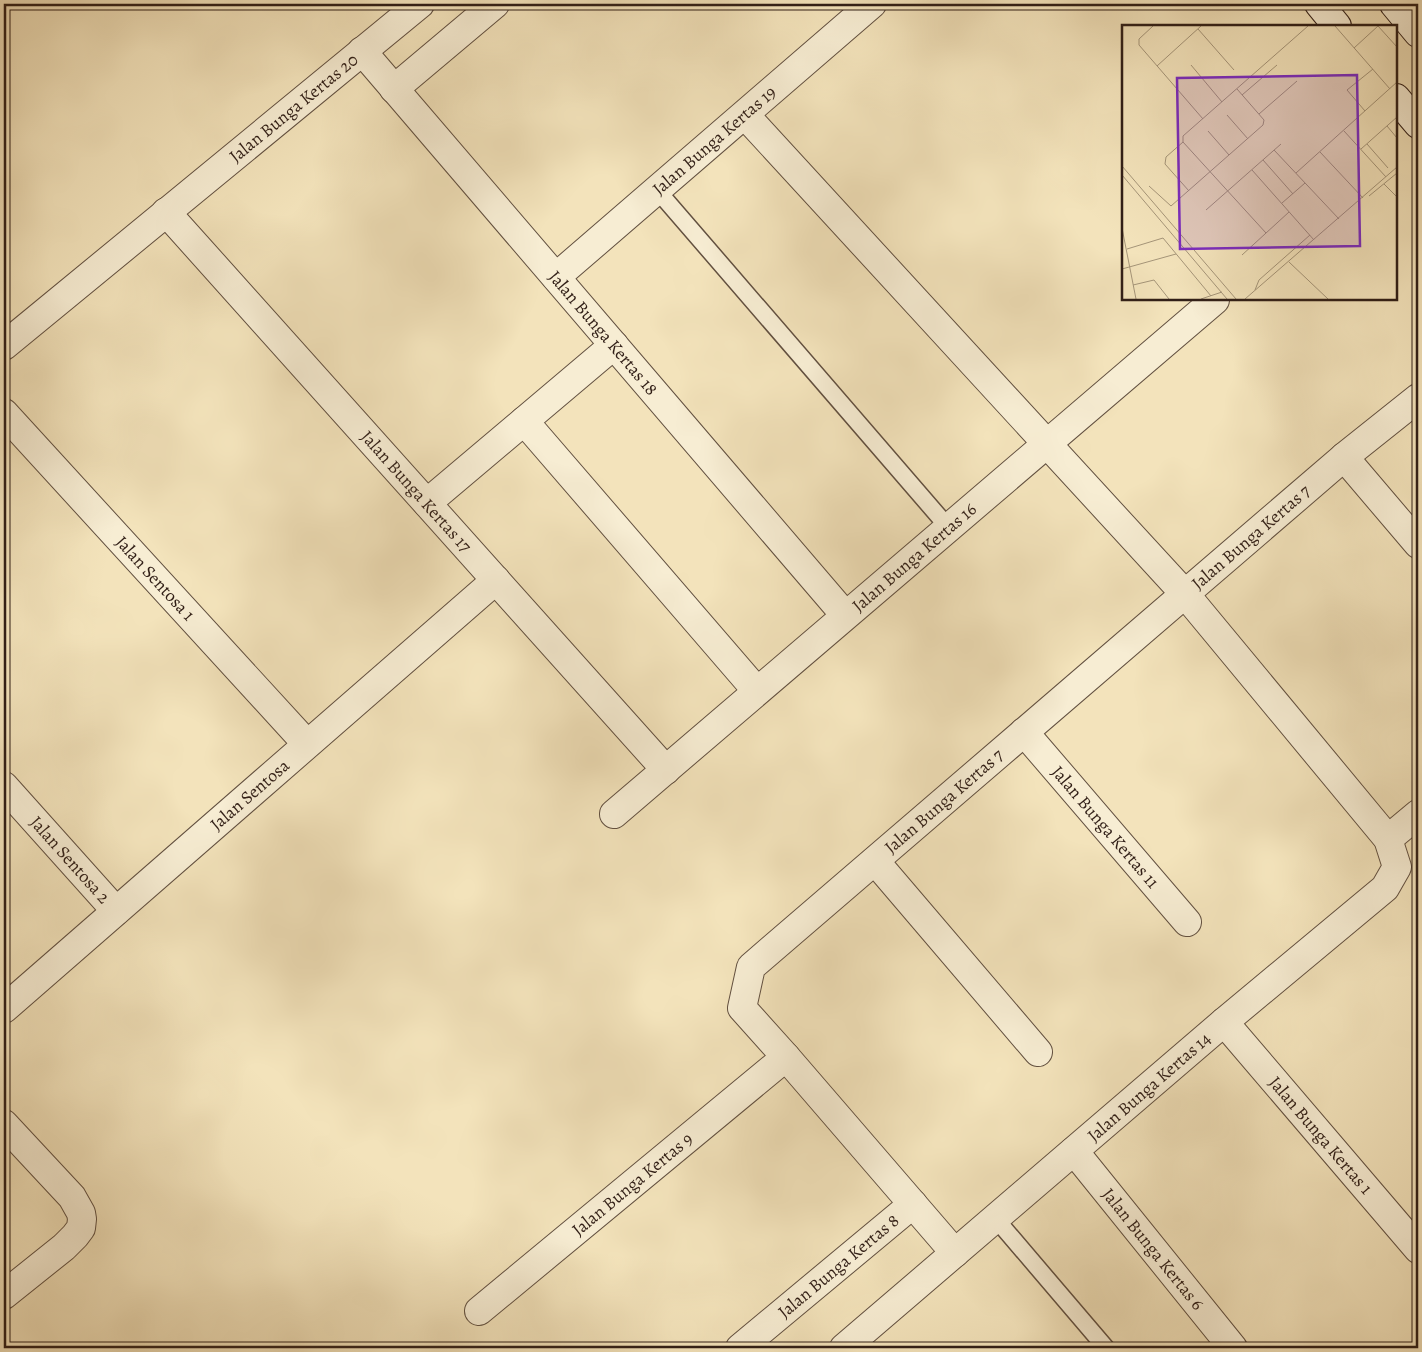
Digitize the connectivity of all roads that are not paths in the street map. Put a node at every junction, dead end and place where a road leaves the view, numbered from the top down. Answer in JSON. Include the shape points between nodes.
{"nodes":[{"id":1,"x":420,"y":4,"type":"edge"},
{"id":2,"x":495,"y":4,"type":"edge"},
{"id":3,"x":872,"y":4,"type":"edge"},
{"id":4,"x":1319,"y":4,"type":"edge"},
{"id":5,"x":1394,"y":4,"type":"edge"},
{"id":6,"x":1336,"y":25,"type":"edge"},
{"id":7,"x":1418,"y":34,"type":"edge"},
{"id":8,"x":362,"y":51,"type":"junction"},
{"id":9,"x":394,"y":89,"type":"junction"},
{"id":10,"x":1397,"y":99,"type":"edge"},
{"id":11,"x":745,"y":115,"type":"junction"},
{"id":12,"x":1418,"y":124,"type":"edge"},
{"id":13,"x":657,"y":190,"type":"junction"},
{"id":14,"x":166,"y":212,"type":"junction"},
{"id":15,"x":556,"y":278,"type":"junction"},
{"id":16,"x":1215,"y":300,"type":"dead end"},
{"id":17,"x":614,"y":345,"type":"junction"},
{"id":18,"x":4,"y":346,"type":"edge"},
{"id":19,"x":1418,"y":398,"type":"edge"},
{"id":20,"x":4,"y":413,"type":"edge"},
{"id":21,"x":524,"y":421,"type":"junction"},
{"id":22,"x":1046,"y":443,"type":"junction"},
{"id":23,"x":1344,"y":457,"type":"junction"},
{"id":24,"x":427,"y":503,"type":"junction"},
{"id":25,"x":948,"y":527,"type":"junction"},
{"id":26,"x":1418,"y":544,"type":"edge"},
{"id":27,"x":496,"y":580,"type":"junction"},
{"id":28,"x":1185,"y":594,"type":"junction"},
{"id":29,"x":845,"y":615,"type":"junction"},
{"id":30,"x":757,"y":691,"type":"junction"},
{"id":31,"x":1024,"y":732,"type":"junction"},
{"id":32,"x":307,"y":744,"type":"junction"},
{"id":33,"x":666,"y":770,"type":"junction"},
{"id":34,"x":4,"y":786,"type":"edge"},
{"id":35,"x":614,"y":814,"type":"dead end"},
{"id":36,"x":1418,"y":814,"type":"edge"},
{"id":37,"x":1388,"y":840,"type":"junction"},
{"id":38,"x":875,"y":861,"type":"junction"},
{"id":39,"x":116,"y":912,"type":"junction"},
{"id":40,"x":1187,"y":922,"type":"dead end"},
{"id":41,"x":4,"y":1009,"type":"edge"},
{"id":42,"x":1224,"y":1022,"type":"junction"},
{"id":43,"x":1038,"y":1052,"type":"dead end"},
{"id":44,"x":786,"y":1057,"type":"junction"},
{"id":45,"x":4,"y":1124,"type":"edge"},
{"id":46,"x":1074,"y":1151,"type":"junction"},
{"id":47,"x":913,"y":1204,"type":"junction"},
{"id":48,"x":996,"y":1219,"type":"junction"},
{"id":49,"x":1418,"y":1249,"type":"edge"},
{"id":50,"x":955,"y":1254,"type":"junction"},
{"id":51,"x":4,"y":1295,"type":"edge"},
{"id":52,"x":479,"y":1311,"type":"dead end"},
{"id":53,"x":740,"y":1348,"type":"edge"},
{"id":54,"x":844,"y":1348,"type":"edge"},
{"id":55,"x":1106,"y":1348,"type":"edge"},
{"id":56,"x":1234,"y":1348,"type":"edge"}],
"edges":[{"from":1,"to":8,"type":"street","name":"Jalan Bunga Kertas 20"},
{"from":2,"to":9,"type":"street"},
{"from":3,"to":11,"type":"street","name":"Jalan Bunga Kertas 19"},
{"from":4,"to":6,"type":"street"},
{"from":5,"to":7,"type":"street"},
{"from":8,"to":9,"type":"street","name":"Jalan Bunga Kertas 18"},
{"from":8,"to":14,"type":"street","name":"Jalan Bunga Kertas 20"},
{"from":9,"to":15,"type":"street","name":"Jalan Bunga Kertas 18"},
{"from":10,"to":12,"type":"street"},
{"from":11,"to":13,"type":"street","name":"Jalan Bunga Kertas 19"},
{"from":11,"to":22,"type":"street"},
{"from":13,"to":15,"type":"street","name":"Jalan Bunga Kertas 19"},
{"from":13,"to":25,"type":"lane"},
{"from":14,"to":18,"type":"street","name":"Jalan Bunga Kertas 20"},
{"from":14,"to":24,"type":"street","name":"Jalan Bunga Kertas 17"},
{"from":15,"to":17,"type":"street","name":"Jalan Bunga Kertas 18"},
{"from":16,"to":22,"type":"street","name":"Jalan Bunga Kertas 16"},
{"from":17,"to":21,"type":"street"},
{"from":17,"to":29,"type":"street","name":"Jalan Bunga Kertas 18"},
{"from":19,"to":23,"type":"street","name":"Jalan Bunga Kertas 7"},
{"from":20,"to":32,"type":"street","name":"Jalan Sentosa 1"},
{"from":21,"to":24,"type":"street"},
{"from":21,"to":30,"type":"street"},
{"from":22,"to":25,"type":"street","name":"Jalan Bunga Kertas 16"},
{"from":22,"to":28,"type":"street"},
{"from":23,"to":26,"type":"street"},
{"from":23,"to":28,"type":"street","name":"Jalan Bunga Kertas 7"},
{"from":24,"to":27,"type":"street","name":"Jalan Bunga Kertas 17"},
{"from":25,"to":29,"type":"street","name":"Jalan Bunga Kertas 16"},
{"from":27,"to":32,"type":"street","name":"Jalan Sentosa"},
{"from":27,"to":33,"type":"street","name":"Jalan Bunga Kertas 17"},
{"from":28,"to":31,"type":"street","name":"Jalan Bunga Kertas 7"},
{"from":28,"to":37,"type":"street"},
{"from":29,"to":30,"type":"street","name":"Jalan Bunga Kertas 16"},
{"from":30,"to":33,"type":"street","name":"Jalan Bunga Kertas 16"},
{"from":31,"to":38,"type":"street","name":"Jalan Bunga Kertas 7"},
{"from":31,"to":40,"type":"street","name":"Jalan Bunga Kertas 11"},
{"from":32,"to":39,"type":"street","name":"Jalan Sentosa"},
{"from":33,"to":35,"type":"street","name":"Jalan Bunga Kertas 16"},
{"from":34,"to":39,"type":"street","name":"Jalan Sentosa 2"},
{"from":36,"to":37,"type":"street"},
{"from":37,"to":42,"type":"street","name":"Jalan Bunga Kertas 14","via":[[1397,866],[1385,888]]},
{"from":38,"to":43,"type":"street"},
{"from":38,"to":44,"type":"street","name":"Jalan Bunga Kertas 7","via":[[751,967],[742,1008]]},
{"from":39,"to":41,"type":"street","name":"Jalan Sentosa"},
{"from":42,"to":46,"type":"street","name":"Jalan Bunga Kertas 14"},
{"from":42,"to":49,"type":"street","name":"Jalan Bunga Kertas 1"},
{"from":44,"to":47,"type":"street","name":"Jalan Bunga Kertas 7"},
{"from":44,"to":52,"type":"street","name":"Jalan Bunga Kertas 9"},
{"from":45,"to":51,"type":"street","via":[[72,1197],[82,1218],[80,1228],[64,1247]]},
{"from":46,"to":48,"type":"street","name":"Jalan Bunga Kertas 14"},
{"from":46,"to":56,"type":"street","name":"Jalan Bunga Kertas 6"},
{"from":47,"to":50,"type":"street","name":"Jalan Bunga Kertas 7"},
{"from":47,"to":53,"type":"street","name":"Jalan Bunga Kertas 8"},
{"from":48,"to":50,"type":"street","name":"Jalan Bunga Kertas 14"},
{"from":48,"to":55,"type":"lane"},
{"from":50,"to":54,"type":"street","name":"Jalan Bunga Kertas 14"}]}
